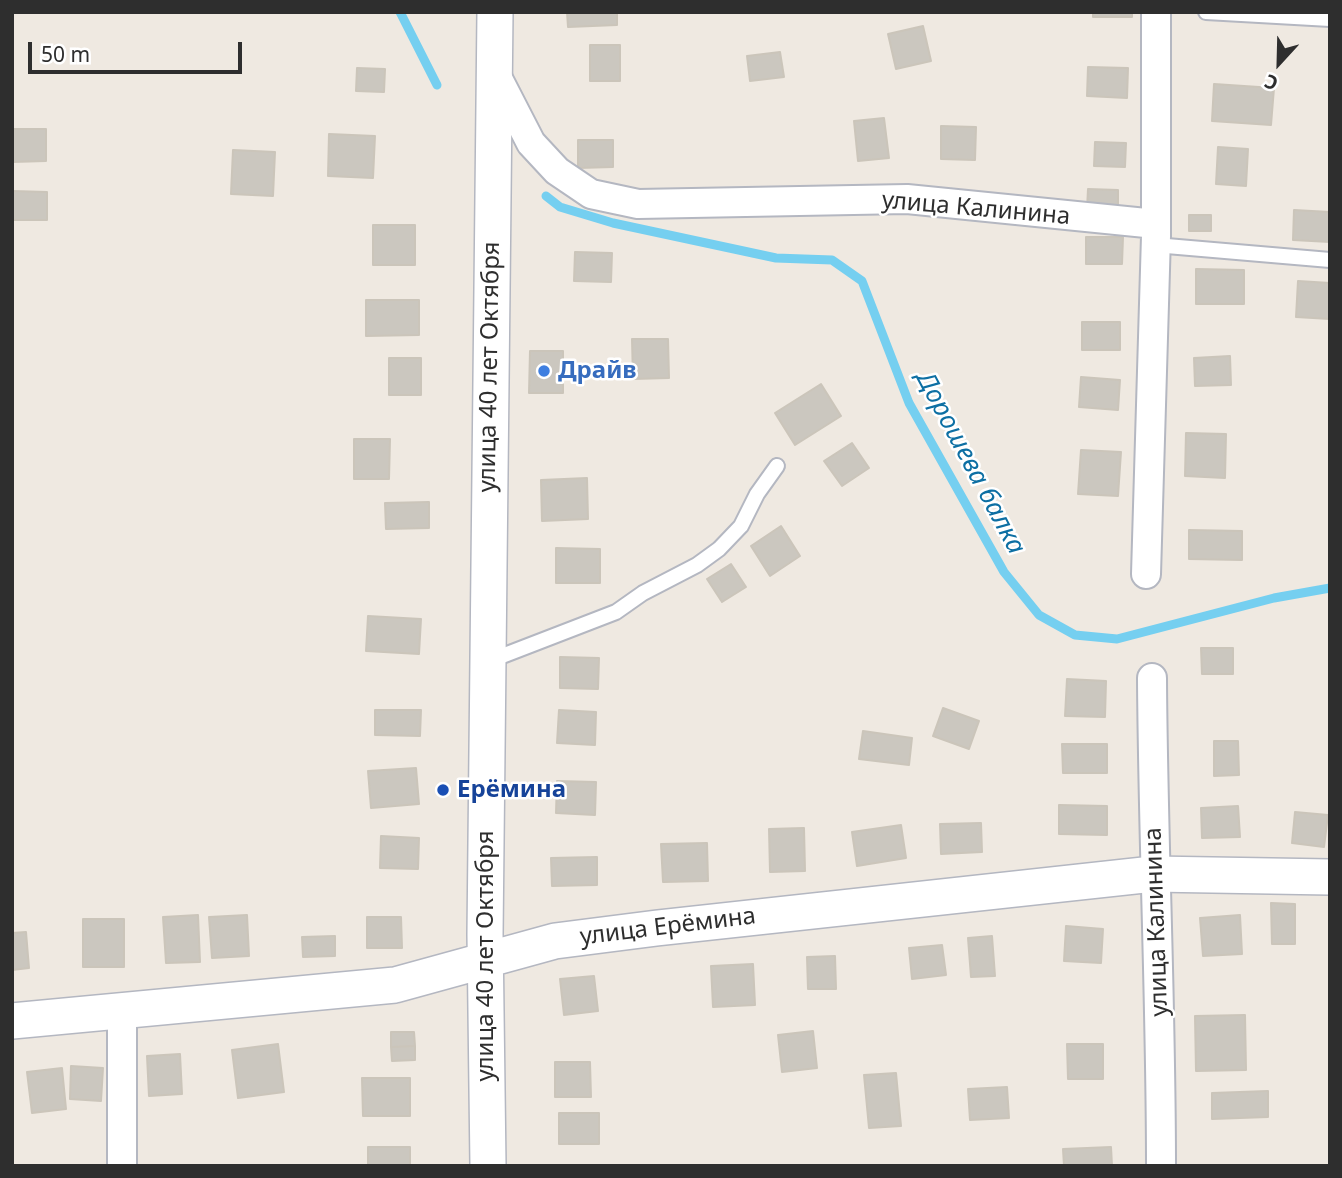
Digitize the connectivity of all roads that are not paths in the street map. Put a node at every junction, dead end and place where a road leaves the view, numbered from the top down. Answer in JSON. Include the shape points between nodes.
{"nodes":[{"id":1,"x":495,"y":12,"type":"edge"},
{"id":2,"x":1156,"y":12,"type":"edge"},
{"id":3,"x":1206,"y":12,"type":"edge"},
{"id":4,"x":1330,"y":19,"type":"edge"},
{"id":5,"x":494,"y":72,"type":"junction"},
{"id":6,"x":795,"y":202,"type":"joint"},
{"id":7,"x":1156,"y":235,"type":"junction"},
{"id":8,"x":1330,"y":260,"type":"edge"},
{"id":9,"x":778,"y":466,"type":"dead end"},
{"id":10,"x":1146,"y":574,"type":"dead end"},
{"id":11,"x":487,"y":662,"type":"junction"},
{"id":12,"x":1152,"y":678,"type":"dead end"},
{"id":13,"x":1153,"y":874,"type":"junction"},
{"id":14,"x":1330,"y":877,"type":"edge"},
{"id":15,"x":485,"y":960,"type":"junction"},
{"id":16,"x":122,"y":1010,"type":"junction"},
{"id":17,"x":12,"y":1021,"type":"edge"},
{"id":18,"x":122,"y":1166,"type":"edge"},
{"id":19,"x":488,"y":1166,"type":"edge"},
{"id":20,"x":1161,"y":1166,"type":"edge"}],
"edges":[{"from":1,"to":5,"type":"street","name":"улица 40 лет Октября"},
{"from":2,"to":7,"type":"street"},
{"from":3,"to":4,"type":"lane"},
{"from":5,"to":6,"type":"street","name":"улица 40 лет Октября","via":[[531,143],[557,172],[591,194],[638,204]]},
{"from":5,"to":11,"type":"street","name":"улица 40 лет Октября"},
{"from":6,"to":7,"type":"street","name":"улица Калинина","via":[[907,199]]},
{"from":7,"to":8,"type":"lane"},
{"from":7,"to":10,"type":"street"},
{"from":9,"to":11,"type":"lane","via":[[741,526],[697,565],[616,612]]},
{"from":11,"to":15,"type":"street","name":"улица 40 лет Октября"},
{"from":12,"to":13,"type":"street","name":"улица Калинина"},
{"from":13,"to":14,"type":"street","name":"улица Ерёмина"},
{"from":13,"to":15,"type":"street","name":"улица Ерёмина","via":[[593,936]]},
{"from":13,"to":20,"type":"street","name":"улица Калинина","via":[[1161,1032]]},
{"from":15,"to":16,"type":"street","name":"улица Ерёмина","via":[[395,985]]},
{"from":15,"to":19,"type":"street","name":"улица 40 лет Октября"},
{"from":16,"to":17,"type":"street","name":"улица Ерёмина"},
{"from":16,"to":18,"type":"street"}]}
